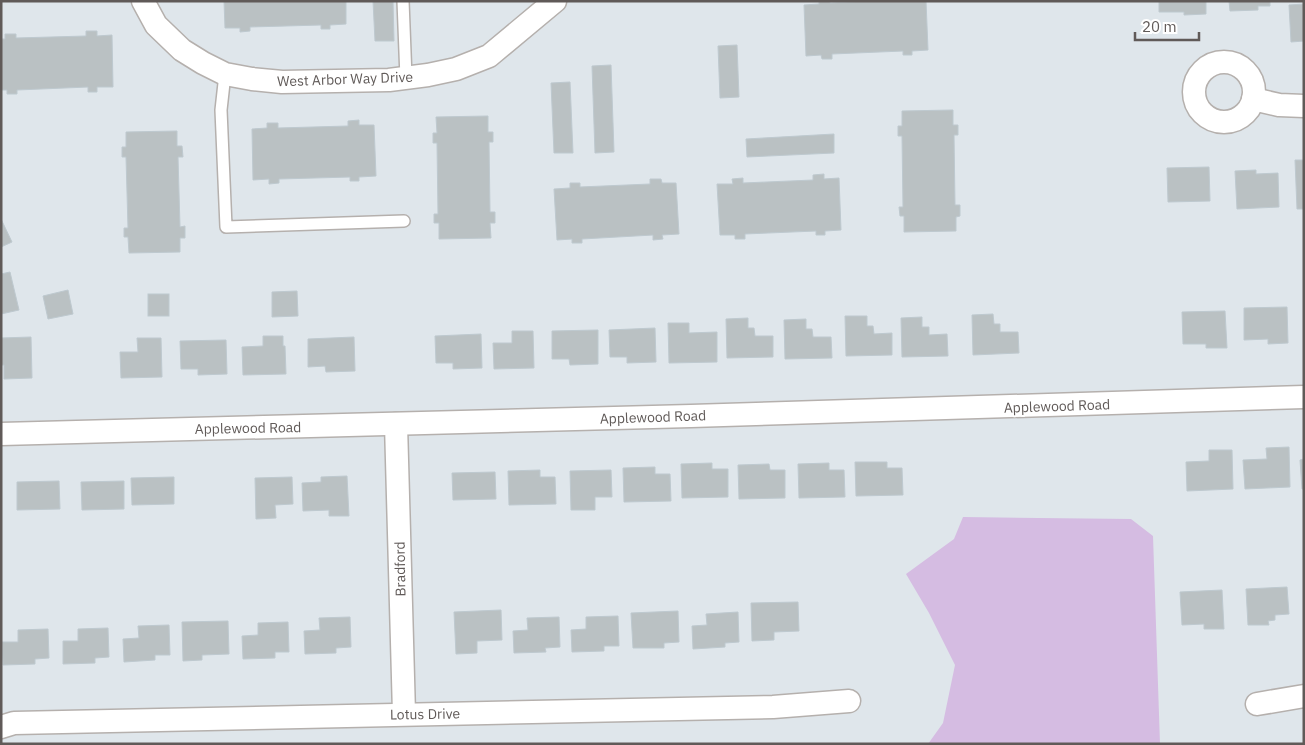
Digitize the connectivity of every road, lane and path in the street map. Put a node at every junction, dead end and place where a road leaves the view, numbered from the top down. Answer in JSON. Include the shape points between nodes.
{"nodes":[{"id":1,"x":143,"y":1,"type":"edge"},
{"id":2,"x":403,"y":1,"type":"edge"},
{"id":3,"x":555,"y":1,"type":"edge"},
{"id":4,"x":225,"y":74,"type":"junction"},
{"id":5,"x":406,"y":78,"type":"junction"},
{"id":6,"x":1254,"y":99,"type":"dead end"},
{"id":7,"x":1304,"y":106,"type":"edge"},
{"id":8,"x":404,"y":221,"type":"dead end"},
{"id":9,"x":1304,"y":397,"type":"edge"},
{"id":10,"x":396,"y":424,"type":"junction"},
{"id":11,"x":1,"y":434,"type":"edge"},
{"id":12,"x":1304,"y":696,"type":"edge"},
{"id":13,"x":848,"y":701,"type":"dead end"},
{"id":14,"x":1257,"y":704,"type":"dead end"},
{"id":15,"x":404,"y":714,"type":"junction"},
{"id":16,"x":1,"y":727,"type":"edge"}],
"edges":[{"from":1,"to":4,"type":"street","name":"West Arbor Way Drive","via":[[156,25],[182,50]]},
{"from":2,"to":5,"type":"lane"},
{"from":3,"to":5,"type":"street","name":"West Arbor Way Drive","via":[[489,56],[456,69]]},
{"from":4,"to":5,"type":"street","name":"West Arbor Way Drive","via":[[282,82]]},
{"from":4,"to":8,"type":"lane","via":[[221,110],[226,227]]},
{"from":6,"to":7,"type":"street"},
{"from":9,"to":10,"type":"street","name":"Applewood Road"},
{"from":10,"to":11,"type":"street","name":"Applewood Road"},
{"from":10,"to":15,"type":"street","name":"Bradford"},
{"from":12,"to":14,"type":"street"},
{"from":13,"to":15,"type":"street","name":"Lotus Drive","via":[[773,707]]},
{"from":15,"to":16,"type":"street","name":"Lotus Drive","via":[[14,724]]}]}
